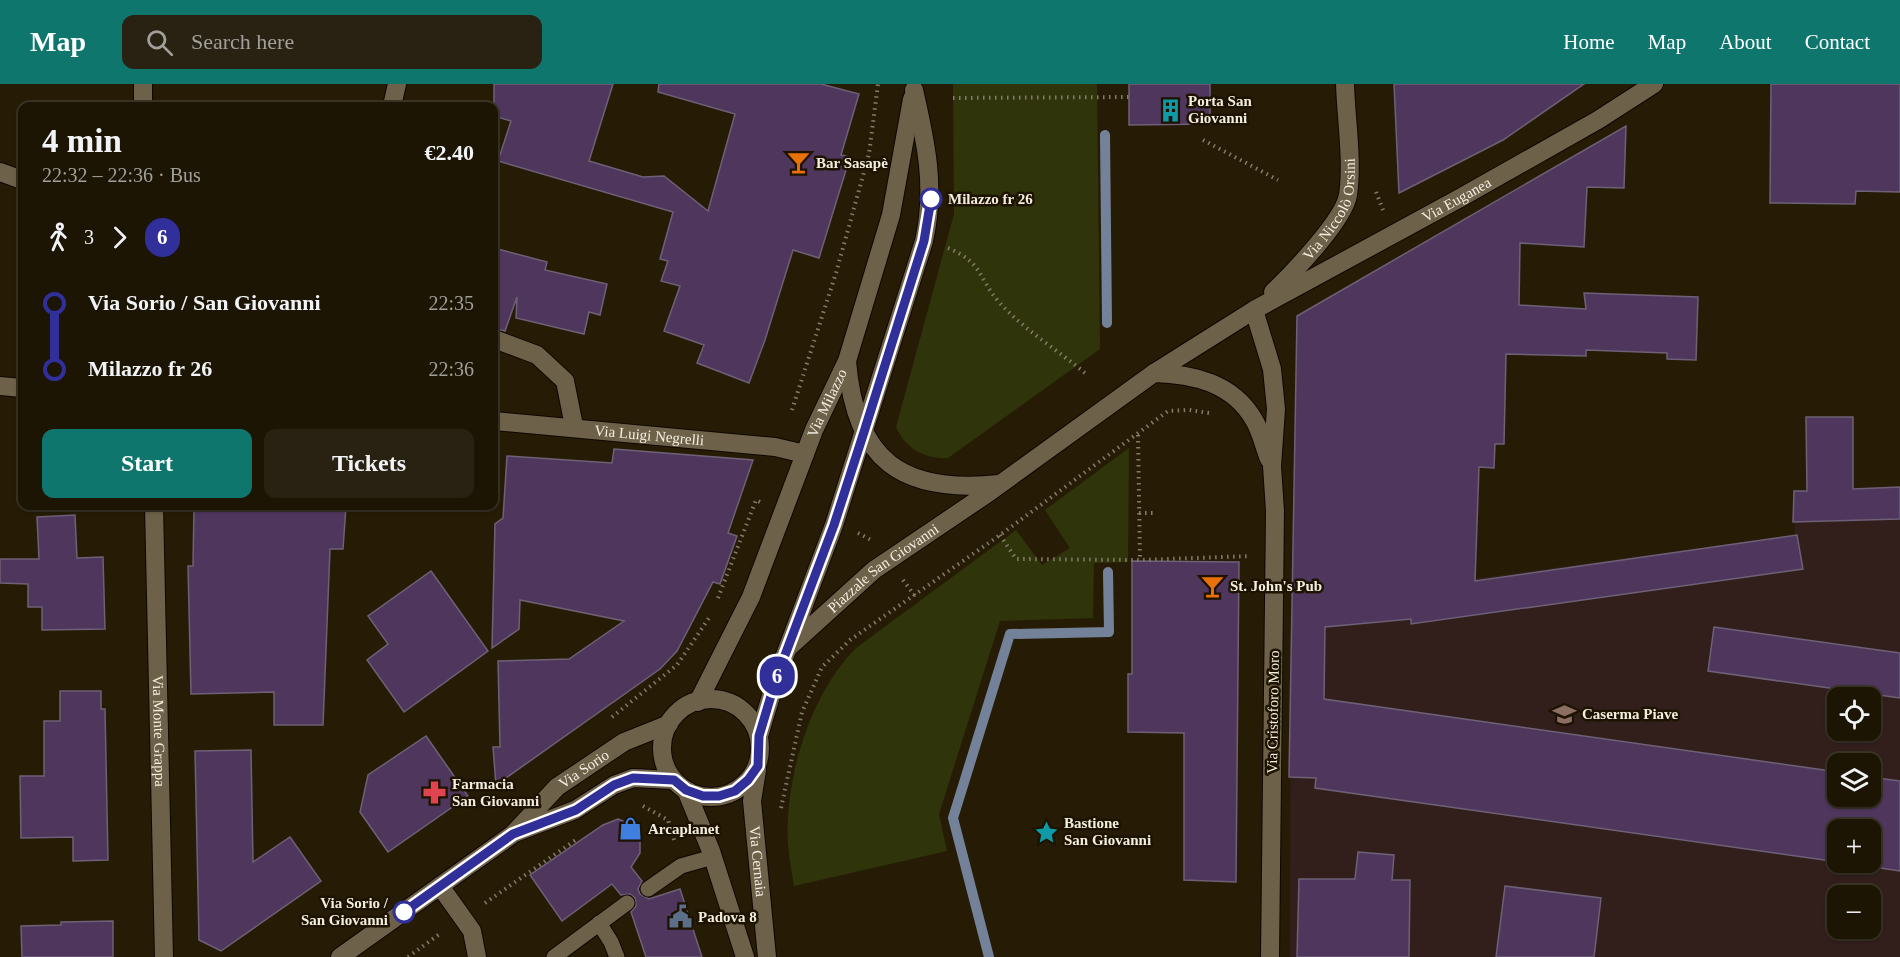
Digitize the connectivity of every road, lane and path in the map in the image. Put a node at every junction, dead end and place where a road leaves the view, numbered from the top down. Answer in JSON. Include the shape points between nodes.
{"nodes":[{"id":1,"x":143,"y":84,"type":"edge"},
{"id":2,"x":397,"y":84,"type":"edge"},
{"id":3,"x":878,"y":84,"type":"edge"},
{"id":4,"x":1345,"y":84,"type":"edge"},
{"id":5,"x":1654,"y":84,"type":"edge"},
{"id":6,"x":914,"y":87,"type":"edge"},
{"id":7,"x":1130,"y":97,"type":"dead end"},
{"id":8,"x":953,"y":98,"type":"dead end"},
{"id":9,"x":143,"y":102,"type":"edge"},
{"id":10,"x":393,"y":102,"type":"edge"},
{"id":11,"x":1203,"y":140,"type":"dead end"},
{"id":12,"x":0,"y":172,"type":"edge"},
{"id":13,"x":18,"y":179,"type":"edge"},
{"id":14,"x":1278,"y":180,"type":"dead end"},
{"id":15,"x":924,"y":241,"type":"junction"},
{"id":16,"x":1254,"y":310,"type":"junction"},
{"id":17,"x":498,"y":340,"type":"edge"},
{"id":18,"x":846,"y":361,"type":"junction"},
{"id":19,"x":1085,"y":373,"type":"dead end"},
{"id":20,"x":1154,"y":373,"type":"junction"},
{"id":21,"x":0,"y":386,"type":"edge"},
{"id":22,"x":18,"y":388,"type":"edge"},
{"id":23,"x":791,"y":413,"type":"dead end"},
{"id":24,"x":1214,"y":414,"type":"dead end"},
{"id":25,"x":498,"y":421,"type":"edge"},
{"id":26,"x":574,"y":426,"type":"junction"},
{"id":27,"x":864,"y":432,"type":"junction"},
{"id":28,"x":1138,"y":434,"type":"junction"},
{"id":29,"x":805,"y":454,"type":"junction"},
{"id":30,"x":1272,"y":466,"type":"junction"},
{"id":31,"x":1001,"y":484,"type":"junction"},
{"id":32,"x":756,"y":500,"type":"dead end"},
{"id":33,"x":154,"y":510,"type":"edge"},
{"id":34,"x":1139,"y":513,"type":"junction"},
{"id":35,"x":1153,"y":513,"type":"dead end"},
{"id":36,"x":858,"y":533,"type":"dead end"},
{"id":37,"x":1000,"y":535,"type":"junction"},
{"id":38,"x":871,"y":539,"type":"dead end"},
{"id":39,"x":1140,"y":560,"type":"junction"},
{"id":40,"x":1275,"y":560,"type":"junction"},
{"id":41,"x":718,"y":600,"type":"dead end"},
{"id":42,"x":714,"y":611,"type":"dead end"},
{"id":43,"x":789,"y":647,"type":"junction"},
{"id":44,"x":698,"y":702,"type":"junction"},
{"id":45,"x":604,"y":723,"type":"dead end"},
{"id":46,"x":669,"y":724,"type":"junction"},
{"id":47,"x":759,"y":736,"type":"junction"},
{"id":48,"x":758,"y":766,"type":"junction"},
{"id":49,"x":680,"y":785,"type":"junction"},
{"id":50,"x":634,"y":805,"type":"dead end"},
{"id":51,"x":781,"y":819,"type":"dead end"},
{"id":52,"x":513,"y":834,"type":"junction"},
{"id":53,"x":579,"y":838,"type":"dead end"},
{"id":54,"x":677,"y":849,"type":"dead end"},
{"id":55,"x":713,"y":857,"type":"junction"},
{"id":56,"x":440,"y":886,"type":"junction"},
{"id":57,"x":648,"y":889,"type":"dead end"},
{"id":58,"x":627,"y":903,"type":"dead end"},
{"id":59,"x":465,"y":917,"type":"junction"},
{"id":60,"x":599,"y":923,"type":"junction"},
{"id":61,"x":164,"y":957,"type":"edge"},
{"id":62,"x":340,"y":957,"type":"edge"},
{"id":63,"x":408,"y":957,"type":"edge"},
{"id":64,"x":477,"y":957,"type":"edge"},
{"id":65,"x":554,"y":957,"type":"edge"},
{"id":66,"x":617,"y":957,"type":"edge"},
{"id":67,"x":745,"y":957,"type":"edge"},
{"id":68,"x":767,"y":957,"type":"edge"},
{"id":69,"x":1270,"y":957,"type":"edge"}],
"edges":[{"from":1,"to":9,"type":"street"},
{"from":2,"to":10,"type":"street"},
{"from":3,"to":23,"type":"path","via":[[869,154]]},
{"from":4,"to":16,"type":"street","name":"Via Niccolò Orsini","via":[[1348,196],[1324,237],[1295,272]]},
{"from":5,"to":16,"type":"street","name":"Via Euganea","via":[[1460,198]]},
{"from":6,"to":15,"type":"street","name":"Via Milazzo","via":[[928,148],[931,182]]},
{"from":6,"to":18,"type":"street","name":"Via Milazzo","via":[[891,215]]},
{"from":7,"to":8,"type":"path"},
{"from":11,"to":14,"type":"path"},
{"from":12,"to":13,"type":"street"},
{"from":15,"to":19,"type":"path","via":[[961,253],[978,267],[997,300]]},
{"from":15,"to":27,"type":"street","name":"Via Milazzo"},
{"from":16,"to":20,"type":"street","name":"Piazzale San Giovanni"},
{"from":16,"to":30,"type":"street","name":"Via Cristoforo Moro","via":[[1272,369],[1276,409]]},
{"from":17,"to":26,"type":"street","via":[[537,355],[565,381]]},
{"from":18,"to":27,"type":"street","via":[[849,392]]},
{"from":18,"to":29,"type":"street","name":"Via Milazzo"},
{"from":20,"to":30,"type":"street","name":"Via Cristoforo Moro","via":[[1185,374],[1206,381],[1242,405],[1255,421]]},
{"from":20,"to":31,"type":"street","name":"Piazzale San Giovanni"},
{"from":21,"to":22,"type":"street"},
{"from":24,"to":28,"type":"path","via":[[1168,411]]},
{"from":25,"to":26,"type":"street","name":"Via Luigi Negrelli"},
{"from":26,"to":29,"type":"street","name":"Via Luigi Negrelli","via":[[784,448]]},
{"from":27,"to":31,"type":"street","via":[[885,459],[914,479],[955,486]]},
{"from":27,"to":43,"type":"street","name":"Via Milazzo"},
{"from":28,"to":34,"type":"path"},
{"from":28,"to":37,"type":"path"},
{"from":29,"to":44,"type":"street","name":"Via Milazzo","via":[[751,597]]},
{"from":30,"to":40,"type":"street","name":"Via Cristoforo Moro"},
{"from":31,"to":43,"type":"street","name":"Piazzale San Giovanni","via":[[874,570]]},
{"from":32,"to":41,"type":"path"},
{"from":33,"to":61,"type":"street","name":"Via Monte Grappa"},
{"from":34,"to":35,"type":"path"},
{"from":34,"to":39,"type":"path"},
{"from":36,"to":38,"type":"path"},
{"from":37,"to":39,"type":"path","via":[[1016,559]]},
{"from":37,"to":51,"type":"path","via":[[850,640],[822,667],[802,712],[785,780]]},
{"from":39,"to":40,"type":"path","via":[[1256,555]]},
{"from":40,"to":69,"type":"street","name":"Via Cristoforo Moro"},
{"from":42,"to":45,"type":"path","via":[[677,665]]},
{"from":43,"to":47,"type":"street","name":"Piazzale San Giovanni"},
{"from":44,"to":46,"type":"street","via":[[677,714]]},
{"from":44,"to":47,"type":"street","via":[[710,699],[736,706],[754,724]]},
{"from":46,"to":49,"type":"street","via":[[663,737],[663,752],[666,767]]},
{"from":46,"to":52,"type":"street","name":"Via Sorio","via":[[624,742],[557,787]]},
{"from":47,"to":48,"type":"street","name":"Piazzale San Giovanni"},
{"from":48,"to":49,"type":"street","via":[[748,780],[727,794],[703,796]]},
{"from":48,"to":68,"type":"street","name":"Via Cernaia","via":[[752,801]]},
{"from":49,"to":52,"type":"street","name":"Via Sorio","via":[[633,778],[614,785],[576,810]]},
{"from":49,"to":55,"type":"street"},
{"from":50,"to":54,"type":"path","via":[[668,820]]},
{"from":52,"to":56,"type":"street","name":"Via Sorio"},
{"from":53,"to":59,"type":"path"},
{"from":55,"to":57,"type":"lane","via":[[681,866]]},
{"from":55,"to":67,"type":"street"},
{"from":56,"to":59,"type":"street"},
{"from":56,"to":62,"type":"street","name":"Via Sorio"},
{"from":58,"to":60,"type":"lane"},
{"from":59,"to":63,"type":"path"},
{"from":59,"to":64,"type":"street"},
{"from":60,"to":65,"type":"lane"},
{"from":60,"to":66,"type":"lane"}]}
